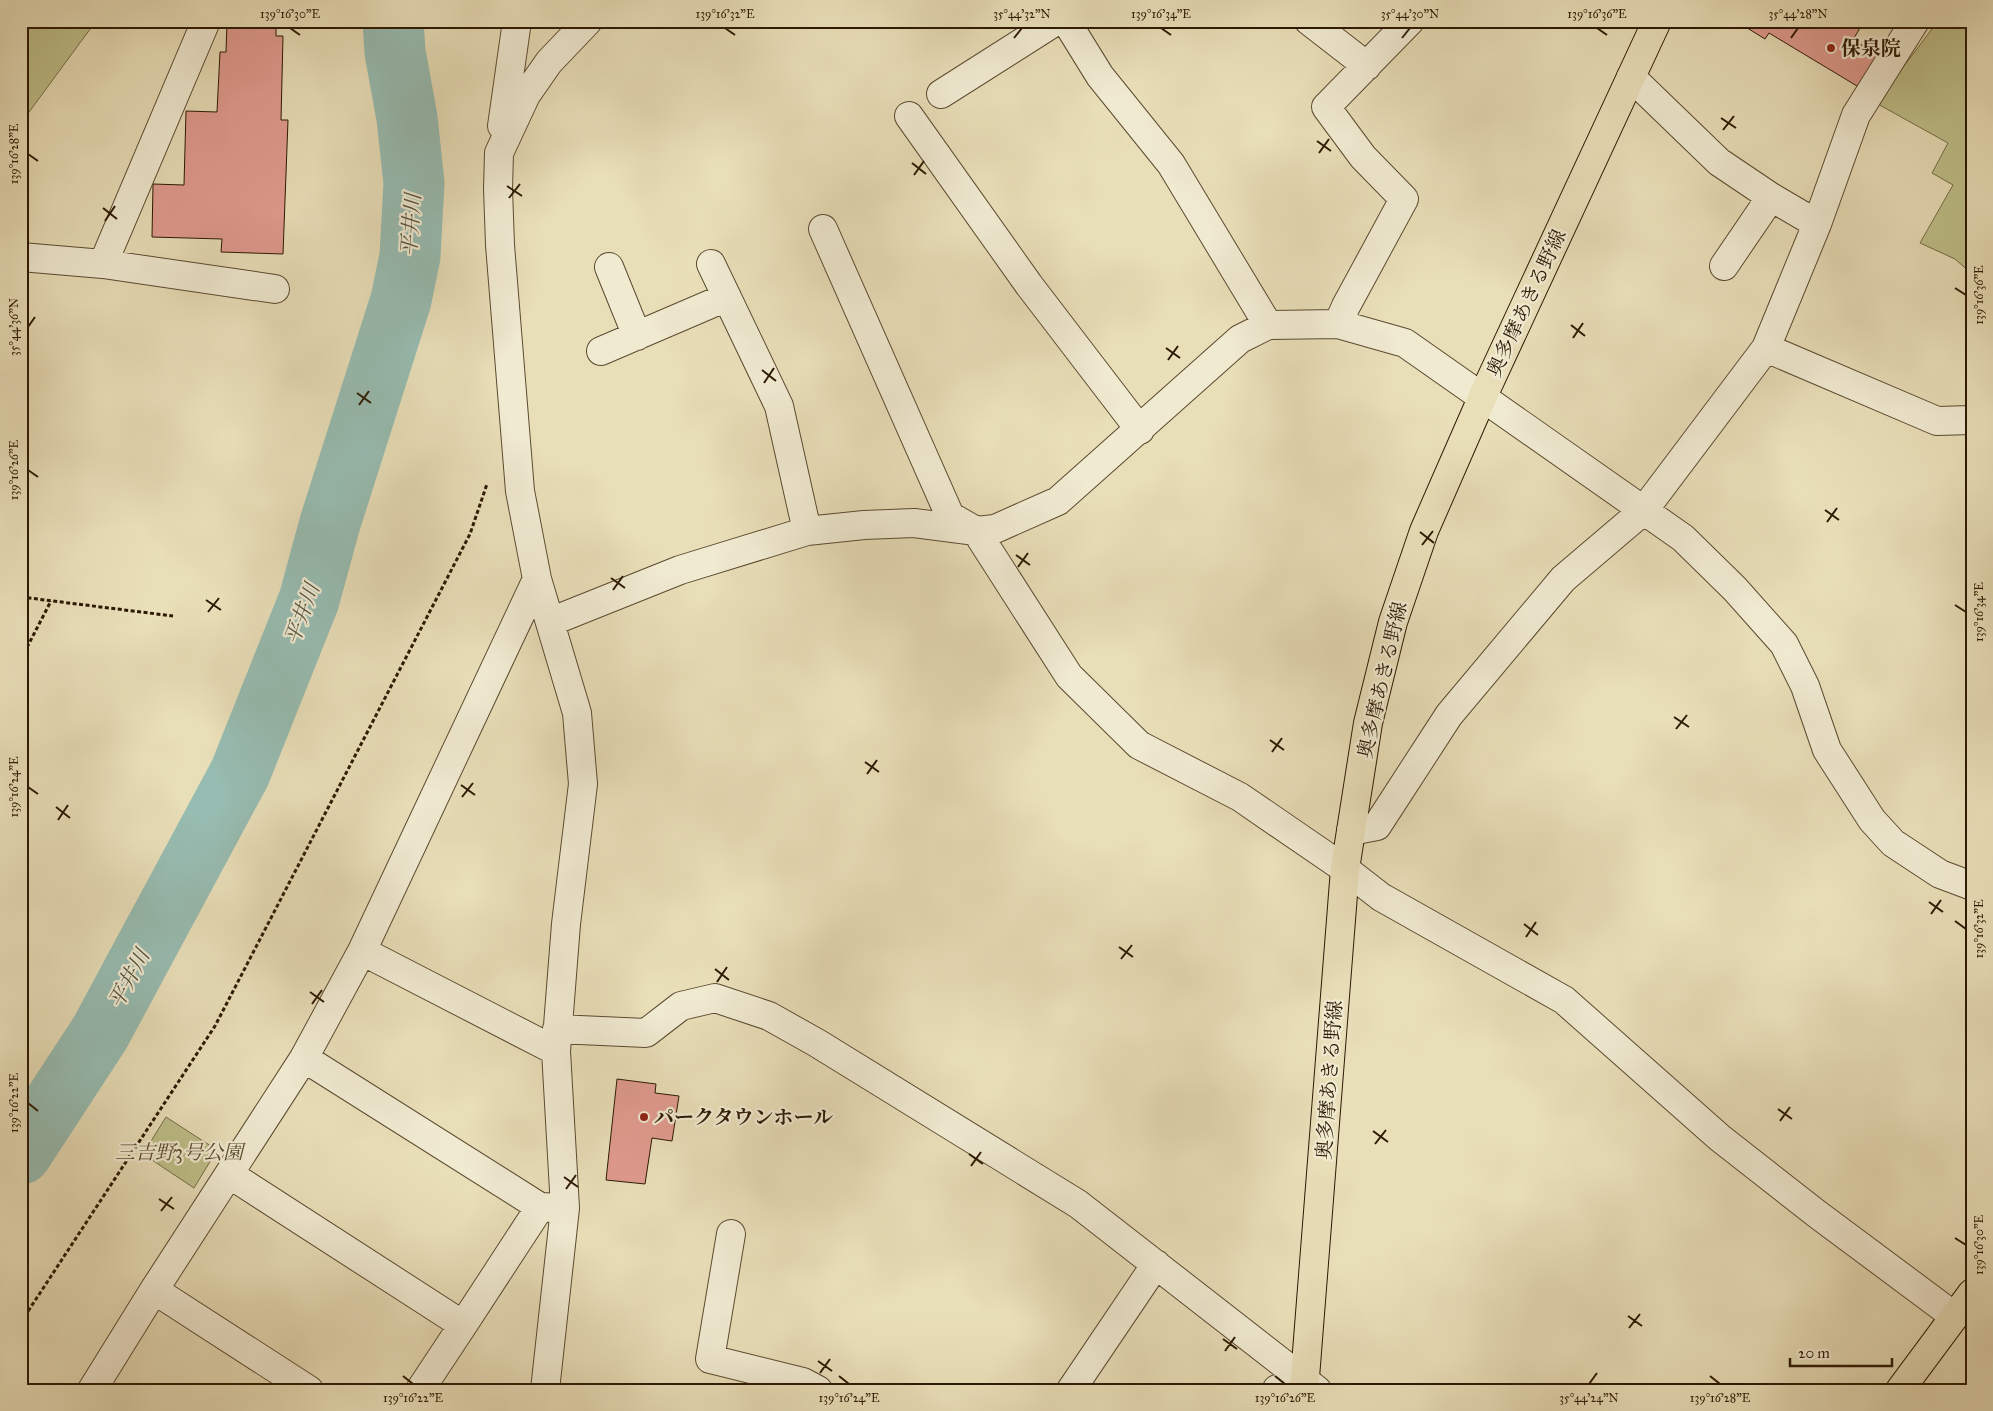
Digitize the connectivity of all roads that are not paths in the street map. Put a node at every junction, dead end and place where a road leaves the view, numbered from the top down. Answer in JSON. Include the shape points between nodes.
{"nodes":[{"id":1,"x":206,"y":21,"type":"edge"},
{"id":2,"x":517,"y":21,"type":"edge"},
{"id":3,"x":588,"y":21,"type":"edge"},
{"id":4,"x":1056,"y":21,"type":"edge"},
{"id":5,"x":1066,"y":21,"type":"edge"},
{"id":6,"x":1309,"y":21,"type":"edge"},
{"id":7,"x":1410,"y":21,"type":"edge"},
{"id":8,"x":1657,"y":21,"type":"edge"},
{"id":9,"x":1915,"y":21,"type":"edge"},
{"id":10,"x":1367,"y":66,"type":"junction"},
{"id":11,"x":1631,"y":77,"type":"junction"},
{"id":12,"x":941,"y":94,"type":"dead end"},
{"id":13,"x":909,"y":116,"type":"dead end"},
{"id":14,"x":498,"y":153,"type":"junction"},
{"id":15,"x":1771,"y":197,"type":"junction"},
{"id":16,"x":1817,"y":224,"type":"junction"},
{"id":17,"x":823,"y":229,"type":"dead end"},
{"id":18,"x":21,"y":257,"type":"edge"},
{"id":19,"x":103,"y":264,"type":"junction"},
{"id":20,"x":711,"y":264,"type":"dead end"},
{"id":21,"x":1724,"y":266,"type":"dead end"},
{"id":22,"x":609,"y":267,"type":"dead end"},
{"id":23,"x":275,"y":289,"type":"dead end"},
{"id":24,"x":726,"y":297,"type":"junction"},
{"id":25,"x":1338,"y":324,"type":"junction"},
{"id":26,"x":1268,"y":325,"type":"junction"},
{"id":27,"x":637,"y":336,"type":"junction"},
{"id":28,"x":1766,"y":348,"type":"junction"},
{"id":29,"x":602,"y":351,"type":"dead end"},
{"id":30,"x":1483,"y":396,"type":"junction"},
{"id":31,"x":1972,"y":420,"type":"edge"},
{"id":32,"x":1140,"y":430,"type":"junction"},
{"id":33,"x":1644,"y":510,"type":"junction"},
{"id":34,"x":807,"y":531,"type":"junction"},
{"id":35,"x":976,"y":531,"type":"junction"},
{"id":36,"x":537,"y":578,"type":"junction"},
{"id":37,"x":550,"y":622,"type":"junction"},
{"id":38,"x":1351,"y":831,"type":"junction"},
{"id":39,"x":1345,"y":869,"type":"junction"},
{"id":40,"x":1972,"y":886,"type":"edge"},
{"id":41,"x":362,"y":952,"type":"junction"},
{"id":42,"x":556,"y":1040,"type":"junction"},
{"id":43,"x":304,"y":1058,"type":"junction"},
{"id":44,"x":228,"y":1174,"type":"junction"},
{"id":45,"x":552,"y":1208,"type":"junction"},
{"id":46,"x":731,"y":1234,"type":"dead end"},
{"id":47,"x":1156,"y":1264,"type":"junction"},
{"id":48,"x":154,"y":1290,"type":"junction"},
{"id":49,"x":1972,"y":1293,"type":"edge"},
{"id":50,"x":1954,"y":1316,"type":"junction"},
{"id":51,"x":462,"y":1325,"type":"junction"},
{"id":52,"x":1309,"y":1387,"type":"edge"},
{"id":53,"x":92,"y":1390,"type":"edge"},
{"id":54,"x":309,"y":1390,"type":"edge"},
{"id":55,"x":420,"y":1390,"type":"edge"},
{"id":56,"x":545,"y":1390,"type":"edge"},
{"id":57,"x":818,"y":1390,"type":"edge"},
{"id":58,"x":1071,"y":1390,"type":"edge"},
{"id":59,"x":1900,"y":1390,"type":"edge"}],
"edges":[{"from":1,"to":19,"type":"street"},
{"from":2,"to":14,"type":"street"},
{"from":3,"to":14,"type":"street","via":[[549,62],[526,95]]},
{"from":4,"to":12,"type":"street"},
{"from":5,"to":26,"type":"street","via":[[1100,76],[1171,164]]},
{"from":6,"to":10,"type":"street"},
{"from":7,"to":10,"type":"street"},
{"from":8,"to":11,"type":"main road","name":"奥多摩あきる野線"},
{"from":9,"to":16,"type":"street","via":[[1856,115]]},
{"from":10,"to":25,"type":"street","via":[[1326,107],[1363,158],[1404,199]]},
{"from":11,"to":15,"type":"street","via":[[1719,162]]},
{"from":11,"to":30,"type":"main road","name":"奥多摩あきる野線"},
{"from":13,"to":32,"type":"street","via":[[1029,284]]},
{"from":14,"to":36,"type":"street","via":[[500,245],[520,491]]},
{"from":15,"to":16,"type":"street"},
{"from":15,"to":21,"type":"street"},
{"from":16,"to":28,"type":"street"},
{"from":17,"to":35,"type":"street","via":[[950,516]]},
{"from":18,"to":19,"type":"street"},
{"from":19,"to":23,"type":"street"},
{"from":20,"to":24,"type":"street"},
{"from":22,"to":27,"type":"street"},
{"from":24,"to":27,"type":"street"},
{"from":24,"to":34,"type":"street","via":[[779,406]]},
{"from":25,"to":26,"type":"street"},
{"from":25,"to":30,"type":"street","via":[[1405,343]]},
{"from":26,"to":32,"type":"street","via":[[1240,339]]},
{"from":27,"to":29,"type":"street"},
{"from":28,"to":31,"type":"street","via":[[1937,421]]},
{"from":28,"to":33,"type":"street"},
{"from":30,"to":33,"type":"street"},
{"from":30,"to":38,"type":"main road","name":"奥多摩あきる野線","via":[[1424,531],[1393,622],[1368,723]]},
{"from":32,"to":35,"type":"street","via":[[1058,501],[995,529]]},
{"from":33,"to":38,"type":"street","via":[[1556,586],[1448,714],[1378,826]]},
{"from":33,"to":40,"type":"street","via":[[1683,538],[1784,644],[1805,686],[1827,750],[1872,820],[1893,842],[1940,874]]},
{"from":34,"to":35,"type":"street","via":[[914,523]]},
{"from":34,"to":37,"type":"street","via":[[680,570]]},
{"from":35,"to":39,"type":"street","via":[[1069,676],[1139,745],[1240,797]]},
{"from":36,"to":37,"type":"street"},
{"from":36,"to":41,"type":"street"},
{"from":37,"to":42,"type":"street","via":[[577,713],[582,784]]},
{"from":38,"to":39,"type":"main road","name":"奥多摩あきる野線"},
{"from":39,"to":50,"type":"street","via":[[1381,897],[1564,1000],[1720,1138]]},
{"from":39,"to":52,"type":"main road","name":"奥多摩あきる野線"},
{"from":41,"to":42,"type":"street"},
{"from":41,"to":43,"type":"street"},
{"from":42,"to":45,"type":"street"},
{"from":42,"to":47,"type":"street","via":[[646,1033],[681,1006],[715,998],[769,1016],[1078,1204]]},
{"from":43,"to":44,"type":"street"},
{"from":43,"to":45,"type":"street","via":[[515,1191]]},
{"from":44,"to":48,"type":"street"},
{"from":44,"to":51,"type":"street"},
{"from":45,"to":51,"type":"street"},
{"from":45,"to":56,"type":"street"},
{"from":46,"to":57,"type":"street","via":[[710,1359],[803,1382]]},
{"from":47,"to":52,"type":"street"},
{"from":47,"to":58,"type":"street"},
{"from":48,"to":53,"type":"street"},
{"from":48,"to":54,"type":"street"},
{"from":49,"to":50,"type":"main road"},
{"from":50,"to":59,"type":"main road"},
{"from":51,"to":55,"type":"street"}]}
